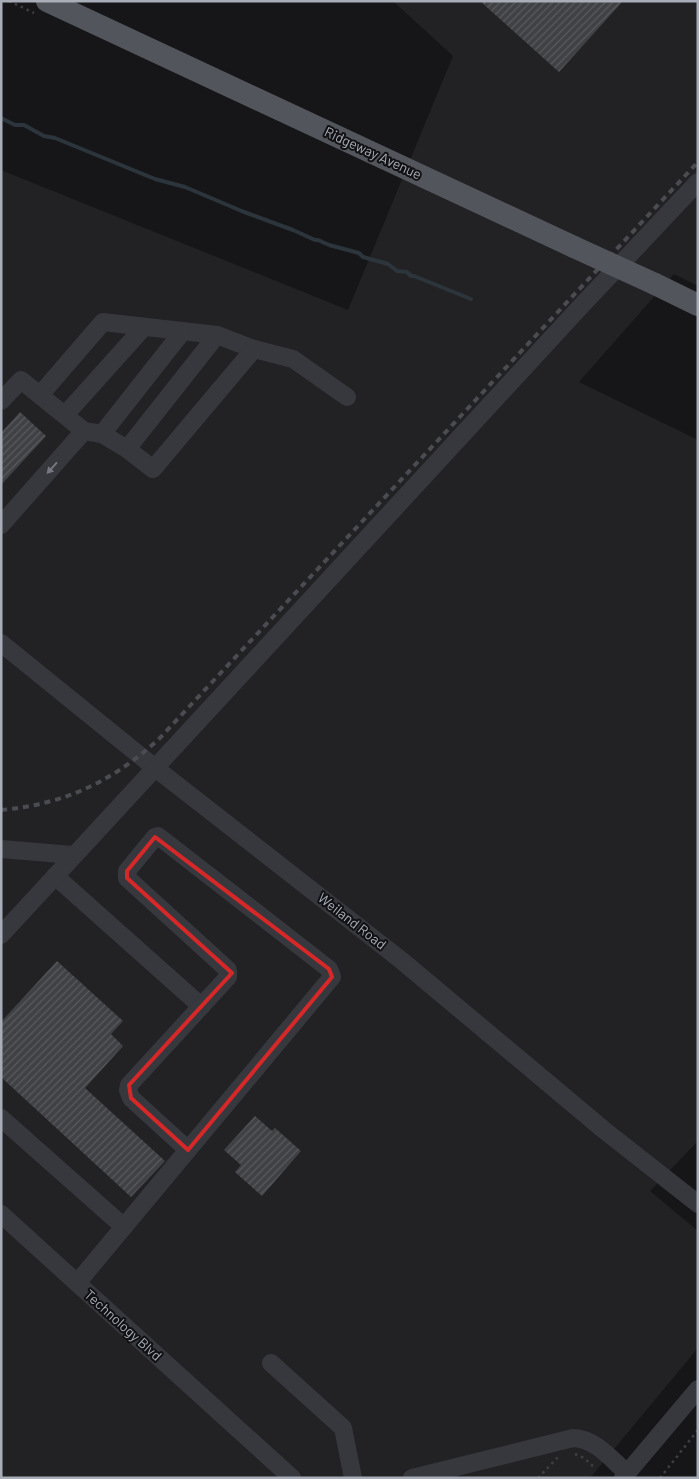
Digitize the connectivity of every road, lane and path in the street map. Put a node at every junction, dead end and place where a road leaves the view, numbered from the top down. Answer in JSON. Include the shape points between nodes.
{"nodes":[{"id":1,"x":47,"y":1,"type":"edge"},
{"id":2,"x":698,"y":182,"type":"edge"},
{"id":3,"x":698,"y":305,"type":"edge"},
{"id":4,"x":144,"y":326,"type":"junction"},
{"id":5,"x":183,"y":331,"type":"junction"},
{"id":6,"x":217,"y":335,"type":"junction"},
{"id":7,"x":254,"y":349,"type":"junction"},
{"id":8,"x":40,"y":395,"type":"junction"},
{"id":9,"x":347,"y":397,"type":"dead end"},
{"id":10,"x":1,"y":401,"type":"edge"},
{"id":11,"x":65,"y":416,"type":"junction"},
{"id":12,"x":84,"y":431,"type":"junction"},
{"id":13,"x":102,"y":434,"type":"junction"},
{"id":14,"x":127,"y":449,"type":"junction"},
{"id":15,"x":1,"y":525,"type":"edge"},
{"id":16,"x":1,"y":643,"type":"edge"},
{"id":17,"x":154,"y":767,"type":"junction"},
{"id":18,"x":1,"y":848,"type":"edge"},
{"id":19,"x":73,"y":855,"type":"junction"},
{"id":20,"x":55,"y":876,"type":"junction"},
{"id":21,"x":1,"y":935,"type":"edge"},
{"id":22,"x":201,"y":1006,"type":"junction"},
{"id":23,"x":1,"y":1118,"type":"edge"},
{"id":24,"x":188,"y":1150,"type":"junction"},
{"id":25,"x":698,"y":1204,"type":"edge"},
{"id":26,"x":1,"y":1214,"type":"edge"},
{"id":27,"x":124,"y":1227,"type":"junction"},
{"id":28,"x":77,"y":1283,"type":"junction"},
{"id":29,"x":271,"y":1363,"type":"dead end"},
{"id":30,"x":698,"y":1389,"type":"edge"},
{"id":31,"x":698,"y":1430,"type":"edge"},
{"id":32,"x":565,"y":1454,"type":"dead end"},
{"id":33,"x":575,"y":1454,"type":"dead end"},
{"id":34,"x":595,"y":1468,"type":"dead end"},
{"id":35,"x":625,"y":1475,"type":"edge"},
{"id":36,"x":292,"y":1478,"type":"edge"},
{"id":37,"x":353,"y":1478,"type":"edge"},
{"id":38,"x":412,"y":1478,"type":"edge"},
{"id":39,"x":538,"y":1478,"type":"edge"},
{"id":40,"x":660,"y":1478,"type":"edge"}],
"edges":[{"from":1,"to":3,"type":"main road","name":"Ridgeway Avenue","bridge":true},
{"from":2,"to":17,"type":"street"},
{"from":4,"to":5,"type":"street"},
{"from":4,"to":8,"type":"street","via":[[103,322]]},
{"from":4,"to":11,"type":"street"},
{"from":5,"to":6,"type":"street"},
{"from":5,"to":13,"type":"street"},
{"from":6,"to":7,"type":"street"},
{"from":6,"to":14,"type":"street"},
{"from":7,"to":9,"type":"street","via":[[293,359]]},
{"from":7,"to":14,"type":"street","via":[[153,469]]},
{"from":8,"to":10,"type":"street","via":[[21,380]]},
{"from":8,"to":11,"type":"street"},
{"from":11,"to":12,"type":"street"},
{"from":12,"to":13,"type":"street"},
{"from":12,"to":15,"type":"street","one_way":true},
{"from":13,"to":14,"type":"street"},
{"from":16,"to":17,"type":"street","name":"Weiland Road"},
{"from":17,"to":19,"type":"street"},
{"from":17,"to":25,"type":"street","name":"Weiland Road","via":[[401,960]]},
{"from":18,"to":19,"type":"street"},
{"from":19,"to":20,"type":"street"},
{"from":20,"to":21,"type":"street"},
{"from":20,"to":22,"type":"street"},
{"from":22,"to":24,"type":"street","via":[[129,1085],[128,1090],[131,1098]]},
{"from":22,"to":24,"type":"street","via":[[228,976],[228,970],[127,878],[127,871],[155,837],[160,837],[329,969],[332,977]]},
{"from":23,"to":27,"type":"street"},
{"from":24,"to":27,"type":"street"},
{"from":26,"to":28,"type":"street","name":"Technology Blvd"},
{"from":27,"to":28,"type":"street"},
{"from":28,"to":36,"type":"street","name":"Technology Blvd"},
{"from":29,"to":37,"type":"street","via":[[343,1428]]},
{"from":30,"to":35,"type":"street"},
{"from":31,"to":40,"type":"path"},
{"from":32,"to":39,"type":"path"},
{"from":33,"to":34,"type":"path"},
{"from":35,"to":38,"type":"street","via":[[591,1443],[573,1438]]}]}
